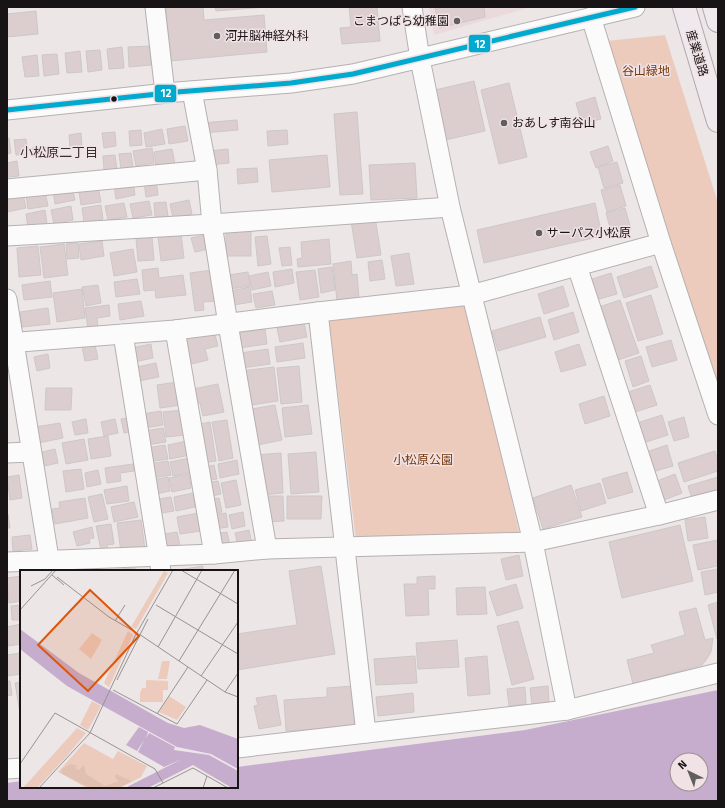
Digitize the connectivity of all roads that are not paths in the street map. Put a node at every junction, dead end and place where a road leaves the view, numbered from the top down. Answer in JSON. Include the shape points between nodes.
{"nodes":[{"id":1,"x":155,"y":7,"type":"edge"},
{"id":2,"x":412,"y":7,"type":"edge"},
{"id":3,"x":635,"y":7,"type":"edge"},
{"id":4,"x":684,"y":7,"type":"edge"},
{"id":5,"x":714,"y":7,"type":"edge"},
{"id":6,"x":591,"y":17,"type":"junction"},
{"id":7,"x":718,"y":21,"type":"edge"},
{"id":8,"x":420,"y":59,"type":"junction"},
{"id":9,"x":192,"y":91,"type":"junction"},
{"id":10,"x":165,"y":93,"type":"junction"},
{"id":11,"x":7,"y":110,"type":"edge"},
{"id":12,"x":718,"y":121,"type":"edge"},
{"id":13,"x":207,"y":170,"type":"junction"},
{"id":14,"x":7,"y":188,"type":"edge"},
{"id":15,"x":450,"y":207,"type":"junction"},
{"id":16,"x":212,"y":224,"type":"junction"},
{"id":17,"x":7,"y":236,"type":"edge"},
{"id":18,"x":661,"y":243,"type":"junction"},
{"id":19,"x":578,"y":266,"type":"junction"},
{"id":20,"x":471,"y":295,"type":"junction"},
{"id":21,"x":7,"y":299,"type":"edge"},
{"id":22,"x":318,"y":312,"type":"junction"},
{"id":23,"x":228,"y":324,"type":"junction"},
{"id":24,"x":175,"y":330,"type":"junction"},
{"id":25,"x":123,"y":334,"type":"junction"},
{"id":26,"x":10,"y":343,"type":"edge"},
{"id":27,"x":718,"y":415,"type":"edge"},
{"id":28,"x":31,"y":452,"type":"junction"},
{"id":29,"x":7,"y":453,"type":"edge"},
{"id":30,"x":718,"y":500,"type":"edge"},
{"id":31,"x":659,"y":515,"type":"junction"},
{"id":32,"x":533,"y":542,"type":"junction"},
{"id":33,"x":345,"y":548,"type":"junction"},
{"id":34,"x":267,"y":549,"type":"junction"},
{"id":35,"x":214,"y":554,"type":"junction"},
{"id":36,"x":7,"y":562,"type":"edge"},
{"id":37,"x":160,"y":563,"type":"edge"},
{"id":38,"x":50,"y":566,"type":"edge"},
{"id":39,"x":718,"y":673,"type":"edge"},
{"id":40,"x":567,"y":710,"type":"junction"},
{"id":41,"x":366,"y":733,"type":"junction"},
{"id":42,"x":238,"y":748,"type":"edge"},
{"id":43,"x":20,"y":768,"type":"edge"},
{"id":44,"x":7,"y":769,"type":"edge"}],
"edges":[{"from":1,"to":10,"type":"street"},
{"from":2,"to":8,"type":"street"},
{"from":3,"to":6,"type":"street"},
{"from":4,"to":12,"type":"main road","name":"産業道路"},
{"from":5,"to":7,"type":"main road"},
{"from":6,"to":8,"type":"street"},
{"from":6,"to":18,"type":"street"},
{"from":8,"to":9,"type":"street","via":[[353,74],[292,83]]},
{"from":8,"to":15,"type":"street"},
{"from":9,"to":10,"type":"street"},
{"from":9,"to":13,"type":"street"},
{"from":10,"to":11,"type":"street"},
{"from":13,"to":14,"type":"street"},
{"from":13,"to":16,"type":"street"},
{"from":15,"to":16,"type":"street"},
{"from":15,"to":20,"type":"street"},
{"from":16,"to":17,"type":"street"},
{"from":16,"to":23,"type":"street"},
{"from":18,"to":19,"type":"street"},
{"from":18,"to":27,"type":"street"},
{"from":19,"to":20,"type":"street"},
{"from":19,"to":31,"type":"street"},
{"from":20,"to":22,"type":"street"},
{"from":20,"to":32,"type":"street"},
{"from":21,"to":26,"type":"street"},
{"from":22,"to":23,"type":"street"},
{"from":22,"to":33,"type":"street"},
{"from":23,"to":24,"type":"street"},
{"from":23,"to":34,"type":"street"},
{"from":24,"to":25,"type":"street"},
{"from":24,"to":35,"type":"street"},
{"from":25,"to":26,"type":"street"},
{"from":25,"to":37,"type":"street"},
{"from":26,"to":28,"type":"street"},
{"from":28,"to":29,"type":"street"},
{"from":28,"to":38,"type":"street"},
{"from":30,"to":31,"type":"street"},
{"from":31,"to":32,"type":"street"},
{"from":32,"to":33,"type":"street"},
{"from":32,"to":40,"type":"street"},
{"from":33,"to":34,"type":"street"},
{"from":33,"to":41,"type":"street"},
{"from":34,"to":35,"type":"street"},
{"from":35,"to":37,"type":"street"},
{"from":36,"to":38,"type":"street"},
{"from":37,"to":38,"type":"street"},
{"from":39,"to":40,"type":"street"},
{"from":40,"to":41,"type":"street"},
{"from":41,"to":42,"type":"street"},
{"from":43,"to":44,"type":"street"}]}
